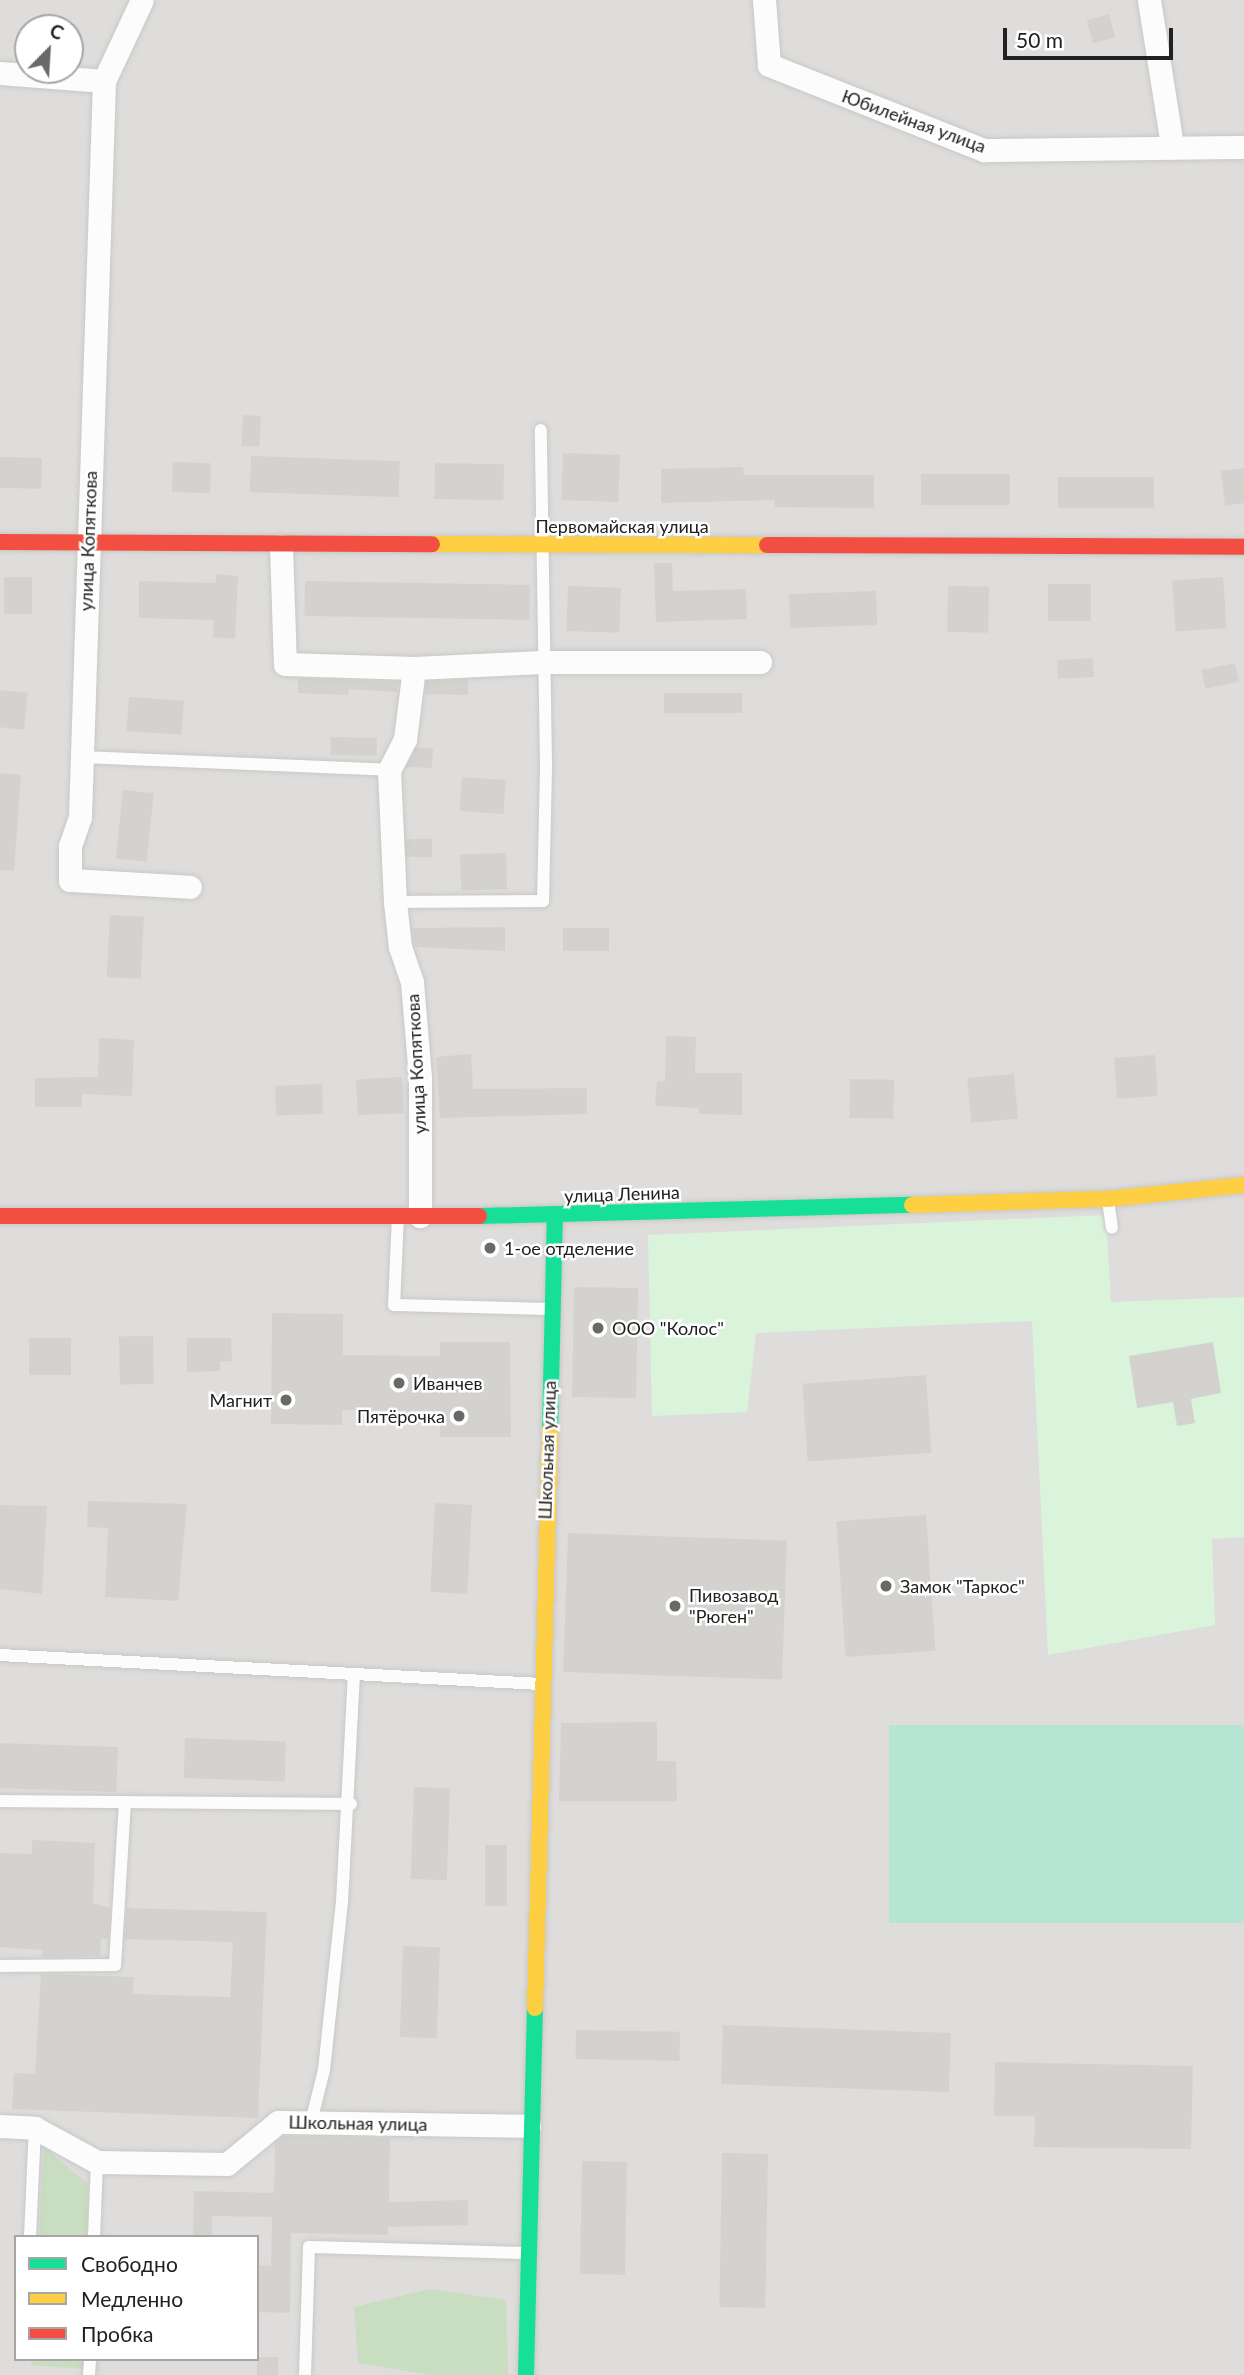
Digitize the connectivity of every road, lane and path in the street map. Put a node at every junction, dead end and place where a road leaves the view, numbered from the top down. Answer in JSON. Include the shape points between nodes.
{"nodes":[{"id":1,"x":142,"y":0,"type":"edge"},
{"id":2,"x":764,"y":0,"type":"edge"},
{"id":3,"x":1149,"y":0,"type":"edge"},
{"id":4,"x":0,"y":73,"type":"edge"},
{"id":5,"x":104,"y":81,"type":"junction"},
{"id":6,"x":1172,"y":146,"type":"junction"},
{"id":7,"x":1244,"y":147,"type":"edge"},
{"id":8,"x":541,"y":430,"type":"dead end"},
{"id":9,"x":0,"y":542,"type":"edge"},
{"id":10,"x":88,"y":544,"type":"junction"},
{"id":11,"x":540,"y":545,"type":"junction"},
{"id":12,"x":281,"y":546,"type":"junction"},
{"id":13,"x":1244,"y":547,"type":"edge"},
{"id":14,"x":542,"y":662,"type":"junction"},
{"id":15,"x":760,"y":662,"type":"dead end"},
{"id":16,"x":414,"y":668,"type":"junction"},
{"id":17,"x":82,"y":757,"type":"junction"},
{"id":18,"x":389,"y":770,"type":"junction"},
{"id":19,"x":190,"y":887,"type":"dead end"},
{"id":20,"x":395,"y":902,"type":"junction"},
{"id":21,"x":1244,"y":1185,"type":"edge"},
{"id":22,"x":1108,"y":1199,"type":"junction"},
{"id":23,"x":409,"y":1215,"type":"junction"},
{"id":24,"x":0,"y":1216,"type":"edge"},
{"id":25,"x":555,"y":1216,"type":"junction"},
{"id":26,"x":1112,"y":1227,"type":"dead end"},
{"id":27,"x":551,"y":1309,"type":"junction"},
{"id":28,"x":0,"y":1655,"type":"edge"},
{"id":29,"x":354,"y":1674,"type":"junction"},
{"id":30,"x":540,"y":1684,"type":"junction"},
{"id":31,"x":0,"y":1801,"type":"edge"},
{"id":32,"x":125,"y":1802,"type":"junction"},
{"id":33,"x":351,"y":1804,"type":"junction"},
{"id":34,"x":0,"y":1966,"type":"edge"},
{"id":35,"x":311,"y":2122,"type":"junction"},
{"id":36,"x":0,"y":2126,"type":"edge"},
{"id":37,"x":530,"y":2126,"type":"junction"},
{"id":38,"x":34,"y":2128,"type":"junction"},
{"id":39,"x":97,"y":2162,"type":"junction"},
{"id":40,"x":30,"y":2235,"type":"edge"},
{"id":41,"x":94,"y":2235,"type":"edge"},
{"id":42,"x":526,"y":2253,"type":"junction"},
{"id":43,"x":305,"y":2375,"type":"edge"},
{"id":44,"x":526,"y":2375,"type":"edge"}],
"edges":[{"from":1,"to":5,"type":"street"},
{"from":2,"to":6,"type":"street","name":"Юбилейная улица","via":[[769,65],[984,150]]},
{"from":3,"to":6,"type":"street"},
{"from":4,"to":5,"type":"street"},
{"from":5,"to":10,"type":"street","name":"улица Копяткова"},
{"from":6,"to":7,"type":"street","name":"Юбилейная улица"},
{"from":8,"to":11,"type":"lane"},
{"from":9,"to":10,"type":"street","name":"Первомайская улица"},
{"from":10,"to":12,"type":"street","name":"Первомайская улица"},
{"from":10,"to":17,"type":"street","name":"улица Копяткова"},
{"from":11,"to":12,"type":"street","name":"Первомайская улица"},
{"from":11,"to":13,"type":"street","name":"Первомайская улица"},
{"from":11,"to":14,"type":"lane"},
{"from":12,"to":16,"type":"street","via":[[285,664]]},
{"from":14,"to":15,"type":"street"},
{"from":14,"to":16,"type":"street"},
{"from":14,"to":20,"type":"lane","via":[[546,765],[543,901]]},
{"from":16,"to":18,"type":"street","name":"улица Копяткова","via":[[405,739]]},
{"from":17,"to":18,"type":"lane"},
{"from":17,"to":19,"type":"street","name":"улица Копяткова","via":[[80,817],[70,846],[70,880]]},
{"from":18,"to":20,"type":"street","name":"улица Копяткова"},
{"from":20,"to":23,"type":"street","name":"улица Копяткова","via":[[400,947],[412,982],[420,1077]]},
{"from":21,"to":22,"type":"street","name":"улица Ленина"},
{"from":22,"to":25,"type":"street","name":"улица Ленина"},
{"from":22,"to":26,"type":"lane"},
{"from":23,"to":24,"type":"street","name":"улица Ленина"},
{"from":23,"to":25,"type":"street","name":"улица Ленина"},
{"from":23,"to":27,"type":"lane","via":[[394,1305]]},
{"from":25,"to":27,"type":"street","name":"Школьная улица"},
{"from":27,"to":30,"type":"street","name":"Школьная улица"},
{"from":28,"to":29,"type":"lane"},
{"from":29,"to":30,"type":"lane"},
{"from":29,"to":33,"type":"lane"},
{"from":30,"to":37,"type":"street","name":"Школьная улица"},
{"from":31,"to":32,"type":"lane"},
{"from":32,"to":33,"type":"lane"},
{"from":32,"to":34,"type":"lane","via":[[115,1965]]},
{"from":33,"to":35,"type":"lane","via":[[324,2070]]},
{"from":35,"to":37,"type":"street","name":"Школьная улица"},
{"from":35,"to":39,"type":"street","name":"Школьная улица","via":[[278,2122],[227,2164]]},
{"from":36,"to":38,"type":"street","name":"Школьная улица"},
{"from":37,"to":42,"type":"street","name":"Школьная улица"},
{"from":38,"to":39,"type":"street","name":"Школьная улица"},
{"from":38,"to":40,"type":"lane"},
{"from":39,"to":41,"type":"lane"},
{"from":42,"to":43,"type":"lane","via":[[309,2247]]},
{"from":42,"to":44,"type":"street","name":"Школьная улица"}]}
